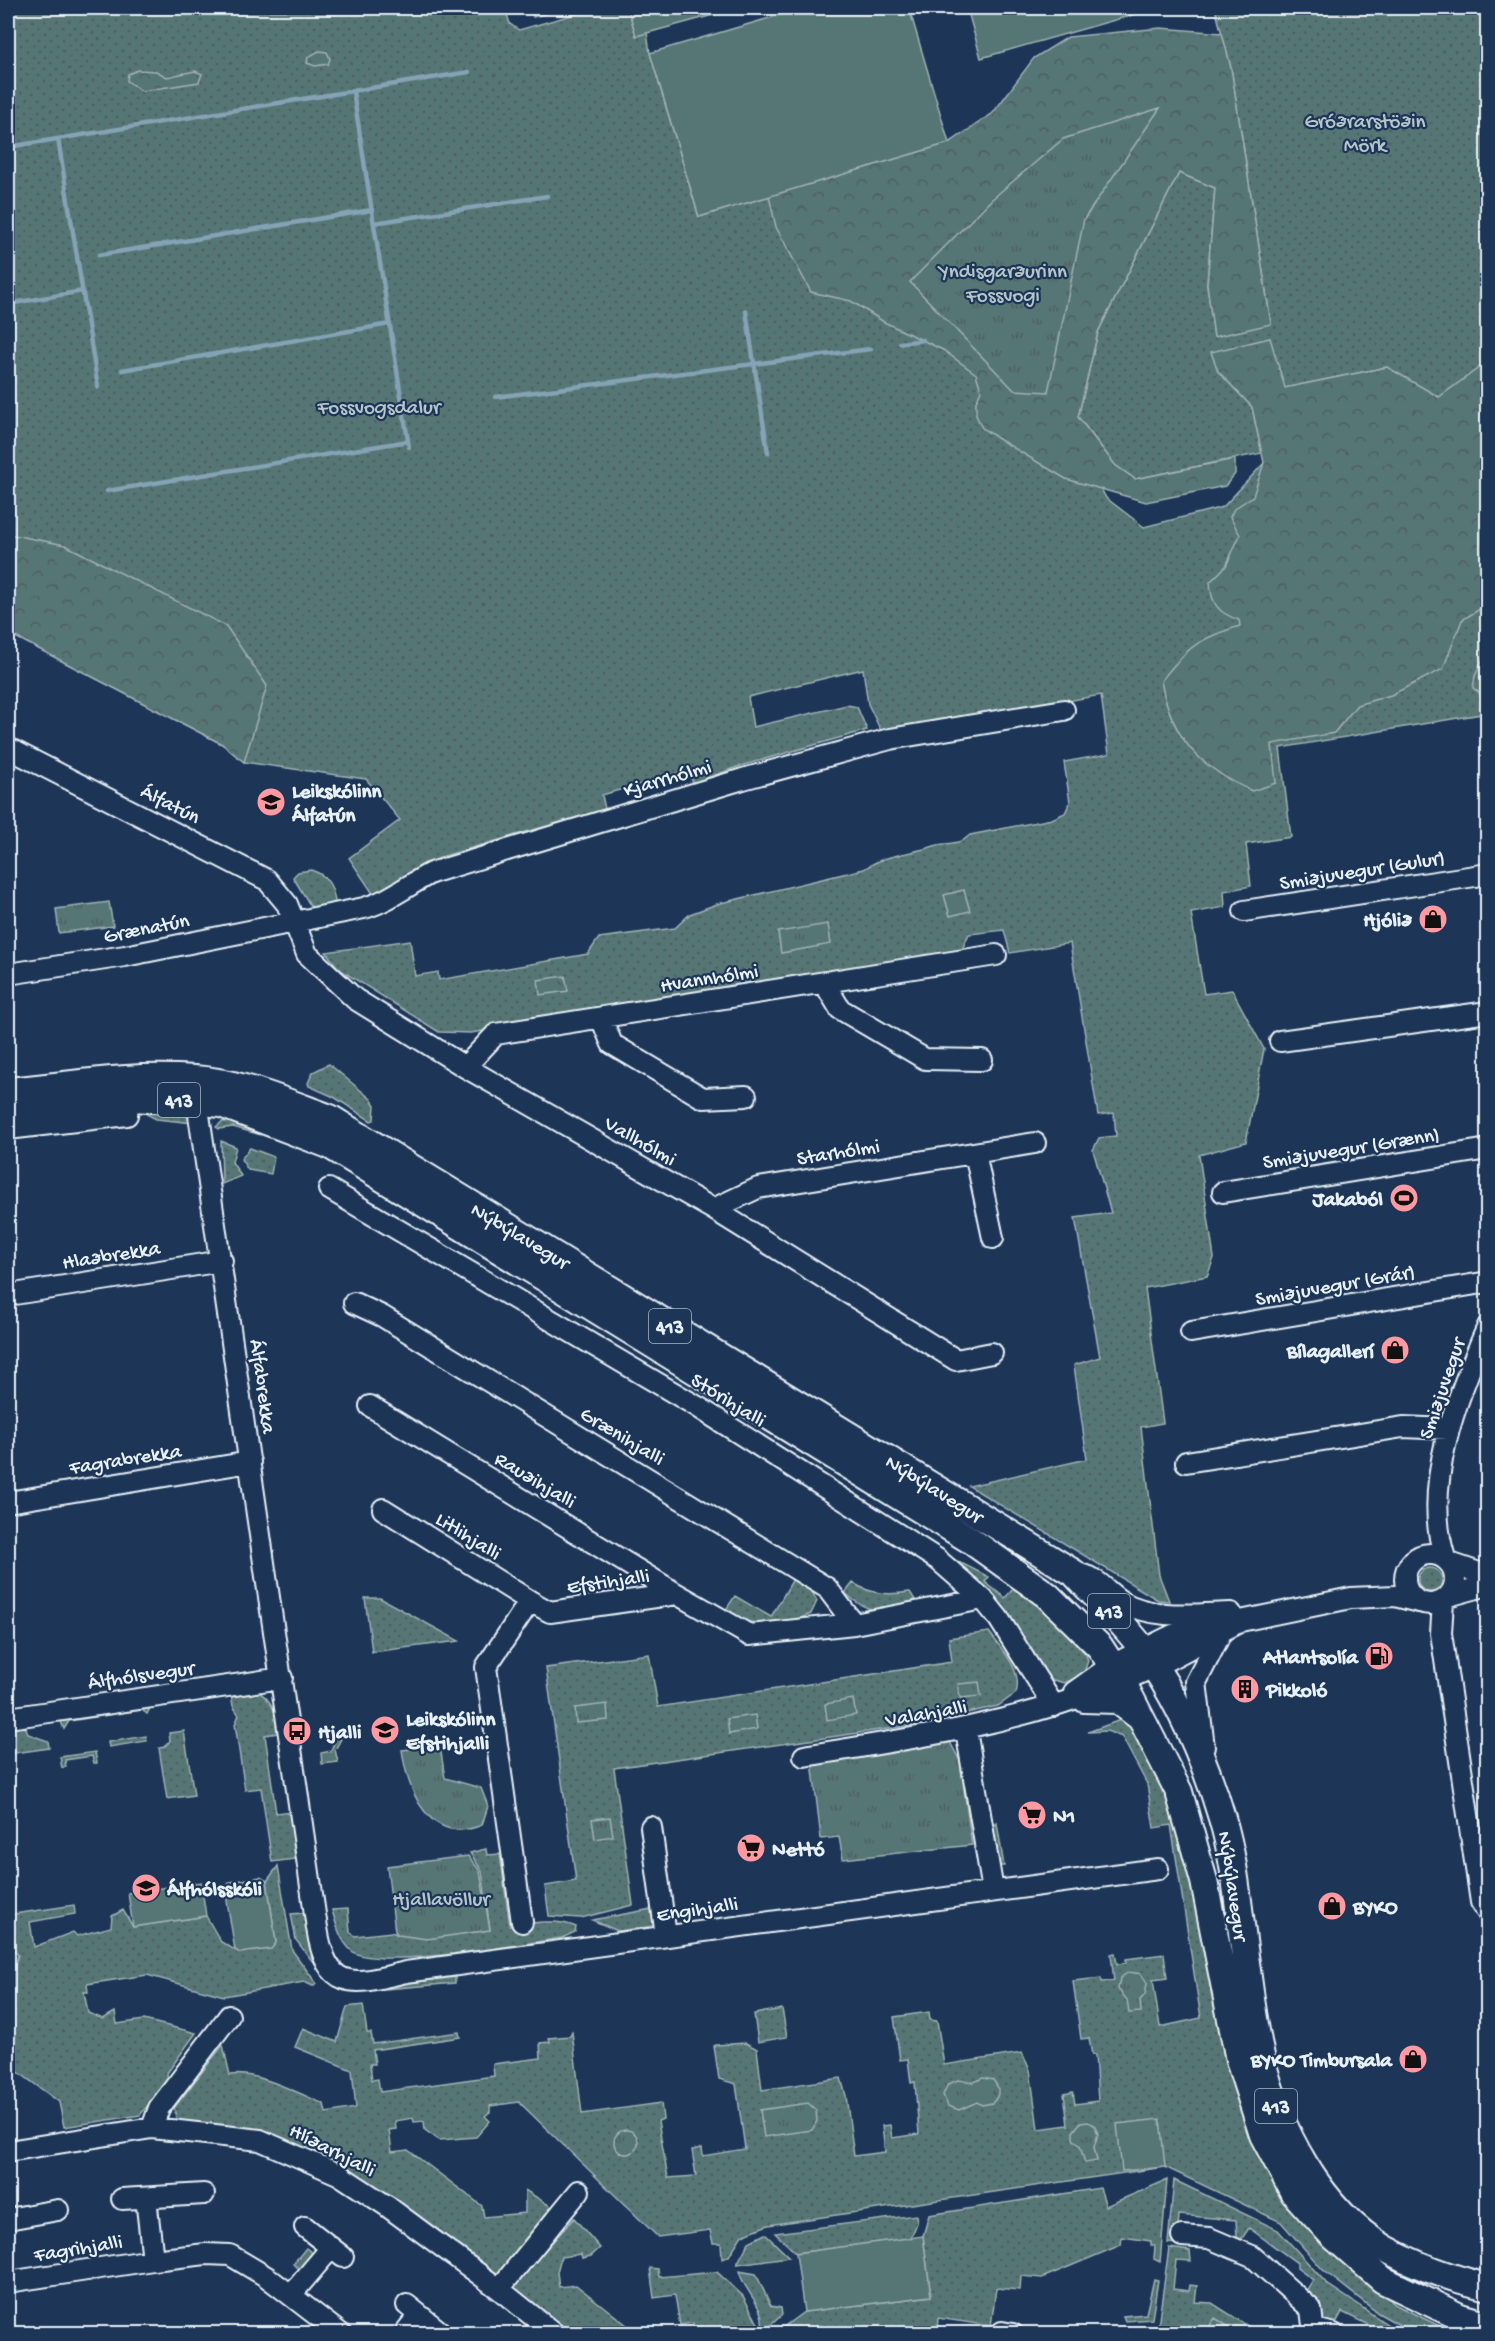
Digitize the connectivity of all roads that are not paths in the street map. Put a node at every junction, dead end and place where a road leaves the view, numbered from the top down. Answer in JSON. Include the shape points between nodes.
{"nodes":[{"id":1,"x":1064,"y":710,"type":"dead end"},
{"id":2,"x":8,"y":748,"type":"edge"},
{"id":3,"x":1488,"y":874,"type":"edge"},
{"id":4,"x":1244,"y":911,"type":"dead end"},
{"id":5,"x":293,"y":922,"type":"junction"},
{"id":6,"x":996,"y":955,"type":"dead end"},
{"id":7,"x":8,"y":974,"type":"edge"},
{"id":8,"x":825,"y":984,"type":"junction"},
{"id":9,"x":1488,"y":1012,"type":"edge"},
{"id":10,"x":601,"y":1018,"type":"junction"},
{"id":11,"x":1280,"y":1041,"type":"dead end"},
{"id":12,"x":982,"y":1060,"type":"dead end"},
{"id":13,"x":465,"y":1067,"type":"junction"},
{"id":14,"x":8,"y":1091,"type":"edge"},
{"id":15,"x":746,"y":1096,"type":"dead end"},
{"id":16,"x":129,"y":1098,"type":"junction"},
{"id":17,"x":197,"y":1101,"type":"junction"},
{"id":18,"x":8,"y":1110,"type":"edge"},
{"id":19,"x":8,"y":1129,"type":"edge"},
{"id":20,"x":1035,"y":1143,"type":"dead end"},
{"id":21,"x":1488,"y":1149,"type":"edge"},
{"id":22,"x":975,"y":1153,"type":"junction"},
{"id":23,"x":329,"y":1189,"type":"dead end"},
{"id":24,"x":1223,"y":1192,"type":"dead end"},
{"id":25,"x":713,"y":1209,"type":"junction"},
{"id":26,"x":993,"y":1238,"type":"dead end"},
{"id":27,"x":222,"y":1261,"type":"junction"},
{"id":28,"x":1488,"y":1282,"type":"edge"},
{"id":29,"x":8,"y":1295,"type":"edge"},
{"id":30,"x":354,"y":1303,"type":"dead end"},
{"id":31,"x":1488,"y":1326,"type":"edge"},
{"id":32,"x":1191,"y":1332,"type":"dead end"},
{"id":33,"x":992,"y":1353,"type":"dead end"},
{"id":34,"x":370,"y":1406,"type":"dead end"},
{"id":35,"x":1448,"y":1429,"type":"junction"},
{"id":36,"x":250,"y":1462,"type":"junction"},
{"id":37,"x":1186,"y":1462,"type":"dead end"},
{"id":38,"x":1438,"y":1501,"type":"junction"},
{"id":39,"x":8,"y":1502,"type":"edge"},
{"id":40,"x":383,"y":1509,"type":"dead end"},
{"id":41,"x":1414,"y":1560,"type":"junction"},
{"id":42,"x":1447,"y":1561,"type":"junction"},
{"id":43,"x":1074,"y":1573,"type":"junction"},
{"id":44,"x":1488,"y":1576,"type":"edge"},
{"id":45,"x":1488,"y":1585,"type":"edge"},
{"id":46,"x":677,"y":1594,"type":"junction"},
{"id":47,"x":1351,"y":1598,"type":"junction"},
{"id":48,"x":983,"y":1599,"type":"junction"},
{"id":49,"x":530,"y":1600,"type":"junction"},
{"id":50,"x":1434,"y":1601,"type":"junction"},
{"id":51,"x":1273,"y":1613,"type":"junction"},
{"id":52,"x":1241,"y":1621,"type":"junction"},
{"id":53,"x":854,"y":1624,"type":"junction"},
{"id":54,"x":1222,"y":1630,"type":"junction"},
{"id":55,"x":1148,"y":1657,"type":"junction"},
{"id":56,"x":1117,"y":1673,"type":"junction"},
{"id":57,"x":282,"y":1678,"type":"junction"},
{"id":58,"x":1054,"y":1706,"type":"junction"},
{"id":59,"x":8,"y":1718,"type":"edge"},
{"id":60,"x":1147,"y":1728,"type":"junction"},
{"id":61,"x":966,"y":1730,"type":"junction"},
{"id":62,"x":804,"y":1756,"type":"dead end"},
{"id":63,"x":1208,"y":1774,"type":"junction"},
{"id":64,"x":651,"y":1827,"type":"dead end"},
{"id":65,"x":1158,"y":1869,"type":"dead end"},
{"id":66,"x":993,"y":1891,"type":"junction"},
{"id":67,"x":1488,"y":1913,"type":"edge"},
{"id":68,"x":522,"y":1922,"type":"dead end"},
{"id":69,"x":666,"y":1936,"type":"junction"},
{"id":70,"x":229,"y":2016,"type":"dead end"},
{"id":71,"x":153,"y":2128,"type":"junction"},
{"id":72,"x":8,"y":2151,"type":"edge"},
{"id":73,"x":579,"y":2191,"type":"dead end"},
{"id":74,"x":204,"y":2194,"type":"dead end"},
{"id":75,"x":146,"y":2198,"type":"junction"},
{"id":76,"x":122,"y":2199,"type":"dead end"},
{"id":77,"x":58,"y":2210,"type":"dead end"},
{"id":78,"x":8,"y":2219,"type":"edge"},
{"id":79,"x":305,"y":2227,"type":"dead end"},
{"id":80,"x":1182,"y":2236,"type":"dead end"},
{"id":81,"x":153,"y":2260,"type":"junction"},
{"id":82,"x":8,"y":2277,"type":"edge"},
{"id":83,"x":1488,"y":2287,"type":"edge"},
{"id":84,"x":499,"y":2289,"type":"junction"},
{"id":85,"x":291,"y":2295,"type":"junction"},
{"id":86,"x":1460,"y":2317,"type":"junction"},
{"id":87,"x":1488,"y":2325,"type":"edge"},
{"id":88,"x":1321,"y":2332,"type":"edge"},
{"id":89,"x":341,"y":2334,"type":"edge"},
{"id":90,"x":404,"y":2334,"type":"edge"},
{"id":91,"x":442,"y":2334,"type":"edge"},
{"id":92,"x":555,"y":2334,"type":"edge"},
{"id":93,"x":1486,"y":2334,"type":"edge"}],
"edges":[{"from":1,"to":5,"type":"street","name":"Kjarrhólmi","via":[[890,739],[431,873],[383,903]]},
{"from":2,"to":5,"type":"street","name":"Álfatún","via":[[267,879],[282,895]]},
{"from":3,"to":4,"type":"street","name":"Smiðjuvegur (Gulur)"},
{"from":5,"to":7,"type":"street","name":"Grænatún","via":[[125,956]]},
{"from":5,"to":13,"type":"street","name":"Vallhólmi","via":[[307,954],[355,999]]},
{"from":6,"to":8,"type":"street","name":"Hvannhólmi"},
{"from":8,"to":10,"type":"street","name":"Hvannhólmi"},
{"from":8,"to":12,"type":"street","via":[[840,1009],[925,1059]]},
{"from":9,"to":11,"type":"street"},
{"from":10,"to":13,"type":"street","name":"Hvannhólmi","via":[[496,1034]]},
{"from":10,"to":15,"type":"street","via":[[612,1044],[703,1098]]},
{"from":13,"to":25,"type":"street","name":"Vallhólmi"},
{"from":14,"to":43,"type":"main road","name":"Nýbýlavegur","number":"413","via":[[123,1079],[194,1078],[260,1092],[330,1118]]},
{"from":16,"to":17,"type":"main road","name":"Nýbýlavegur","number":"413"},
{"from":16,"to":18,"type":"main road","name":"Nýbýlavegur","number":"413"},
{"from":16,"to":19,"type":"street","via":[[127,1115]]},
{"from":17,"to":27,"type":"street","name":"Álfabrekka"},
{"from":17,"to":56,"type":"main road","name":"Nýbýlavegur","number":"413","via":[[230,1107],[290,1128],[342,1152],[969,1540],[1047,1595],[1100,1647]]},
{"from":20,"to":22,"type":"street","name":"Starhólmi"},
{"from":21,"to":24,"type":"street","name":"Smiðjuvegur (Grænn)"},
{"from":22,"to":25,"type":"street","name":"Starhólmi","via":[[758,1188]]},
{"from":22,"to":26,"type":"street"},
{"from":23,"to":48,"type":"street","name":"Stórihjalli","via":[[708,1414],[937,1559]]},
{"from":25,"to":33,"type":"street","name":"Vallhólmi","via":[[956,1360]]},
{"from":27,"to":29,"type":"street","name":"Hlaðbrekka"},
{"from":27,"to":36,"type":"street","name":"Álfabrekka"},
{"from":28,"to":32,"type":"street","name":"Smiðjuvegur (Grár)"},
{"from":30,"to":53,"type":"street","name":"Grænihjalli","via":[[382,1316],[827,1588]]},
{"from":31,"to":35,"type":"street","name":"Smiðjuvegur"},
{"from":34,"to":46,"type":"street","name":"Rauðihjalli"},
{"from":35,"to":37,"type":"street","via":[[1403,1427]]},
{"from":35,"to":38,"type":"street","name":"Smiðjuvegur"},
{"from":36,"to":39,"type":"street","name":"Fagrabrekka"},
{"from":36,"to":57,"type":"street","name":"Álfabrekka"},
{"from":38,"to":41,"type":"street","name":"Smiðjuvegur","via":[[1429,1535]]},
{"from":38,"to":42,"type":"street","name":"Smiðjuvegur","via":[[1438,1534]]},
{"from":40,"to":49,"type":"street","name":"Litlihjalli"},
{"from":41,"to":42,"type":"street","via":[[1432,1554]]},
{"from":41,"to":47,"type":"street","via":[[1387,1582]]},
{"from":41,"to":50,"type":"street","via":[[1405,1584],[1412,1597]]},
{"from":42,"to":44,"type":"street"},
{"from":42,"to":50,"type":"street","via":[[1455,1584]]},
{"from":43,"to":51,"type":"street","via":[[1094,1578],[1122,1601],[1161,1614]]},
{"from":43,"to":55,"type":"main road","name":"Nýbýlavegur","number":"413"},
{"from":45,"to":50,"type":"street"},
{"from":46,"to":49,"type":"street","name":"Efstihjalli","via":[[550,1612]]},
{"from":46,"to":53,"type":"street","name":"Efstihjalli","via":[[749,1635]]},
{"from":47,"to":50,"type":"street","via":[[1395,1596]]},
{"from":47,"to":51,"type":"street"},
{"from":48,"to":53,"type":"street","name":"Efstihjalli"},
{"from":48,"to":58,"type":"street","name":"Stórihjalli"},
{"from":49,"to":68,"type":"street","via":[[486,1667]]},
{"from":50,"to":67,"type":"street","via":[[1481,1902]]},
{"from":51,"to":52,"type":"street"},
{"from":52,"to":54,"type":"street"},
{"from":52,"to":55,"type":"street","via":[[1173,1635]]},
{"from":54,"to":55,"type":"street"},
{"from":54,"to":63,"type":"street","via":[[1196,1682]]},
{"from":55,"to":56,"type":"street","name":"Valahjalli"},
{"from":55,"to":63,"type":"main road","name":"Nýbýlavegur","number":"413"},
{"from":56,"to":58,"type":"street","name":"Valahjalli"},
{"from":56,"to":60,"type":"main road","name":"Nýbýlavegur","number":"413"},
{"from":57,"to":59,"type":"street","name":"Álfhólsvegur"},
{"from":57,"to":69,"type":"street","name":"Engihjalli","via":[[322,1954],[340,1978],[360,1982],[406,1972]]},
{"from":58,"to":60,"type":"street","name":"Nýbýlavegur","via":[[1093,1700],[1116,1703],[1136,1715]]},
{"from":58,"to":61,"type":"street","name":"Valahjalli"},
{"from":60,"to":86,"type":"main road","name":"Nýbýlavegur","number":"413","via":[[1179,1792],[1204,1881],[1239,2060],[1263,2135],[1294,2193],[1333,2236],[1383,2280]]},
{"from":61,"to":62,"type":"street","name":"Valahjalli"},
{"from":61,"to":66,"type":"street"},
{"from":63,"to":83,"type":"main road","name":"Nýbýlavegur","number":"413","via":[[1236,1873],[1261,2056],[1280,2117],[1304,2164],[1340,2211],[1384,2248],[1443,2274]]},
{"from":64,"to":69,"type":"street"},
{"from":65,"to":66,"type":"street","name":"Engihjalli"},
{"from":66,"to":69,"type":"street","name":"Engihjalli"},
{"from":70,"to":71,"type":"street","via":[[159,2108]]},
{"from":71,"to":72,"type":"street","name":"Hlíðarhjalli"},
{"from":71,"to":84,"type":"street","name":"Hlíðarhjalli","via":[[260,2140],[338,2174]]},
{"from":73,"to":84,"type":"street"},
{"from":74,"to":75,"type":"street","name":"Fagrihjalli"},
{"from":75,"to":76,"type":"street","name":"Fagrihjalli"},
{"from":75,"to":81,"type":"street","name":"Fagrihjalli"},
{"from":77,"to":78,"type":"street","name":"Fagrihjalli"},
{"from":79,"to":85,"type":"street","via":[[336,2253]]},
{"from":80,"to":88,"type":"street","via":[[1209,2238],[1252,2256],[1311,2309]]},
{"from":81,"to":82,"type":"street","name":"Fagrihjalli"},
{"from":81,"to":85,"type":"street","name":"Fagrihjalli","via":[[230,2255]]},
{"from":84,"to":92,"type":"street","name":"Hlíðarhjalli"},
{"from":85,"to":89,"type":"street","name":"Fagrihjalli"},
{"from":86,"to":87,"type":"main road","name":"Nýbýlavegur","number":"413"},
{"from":86,"to":93,"type":"main road"},
{"from":90,"to":91,"type":"street","via":[[413,2310]]}]}
